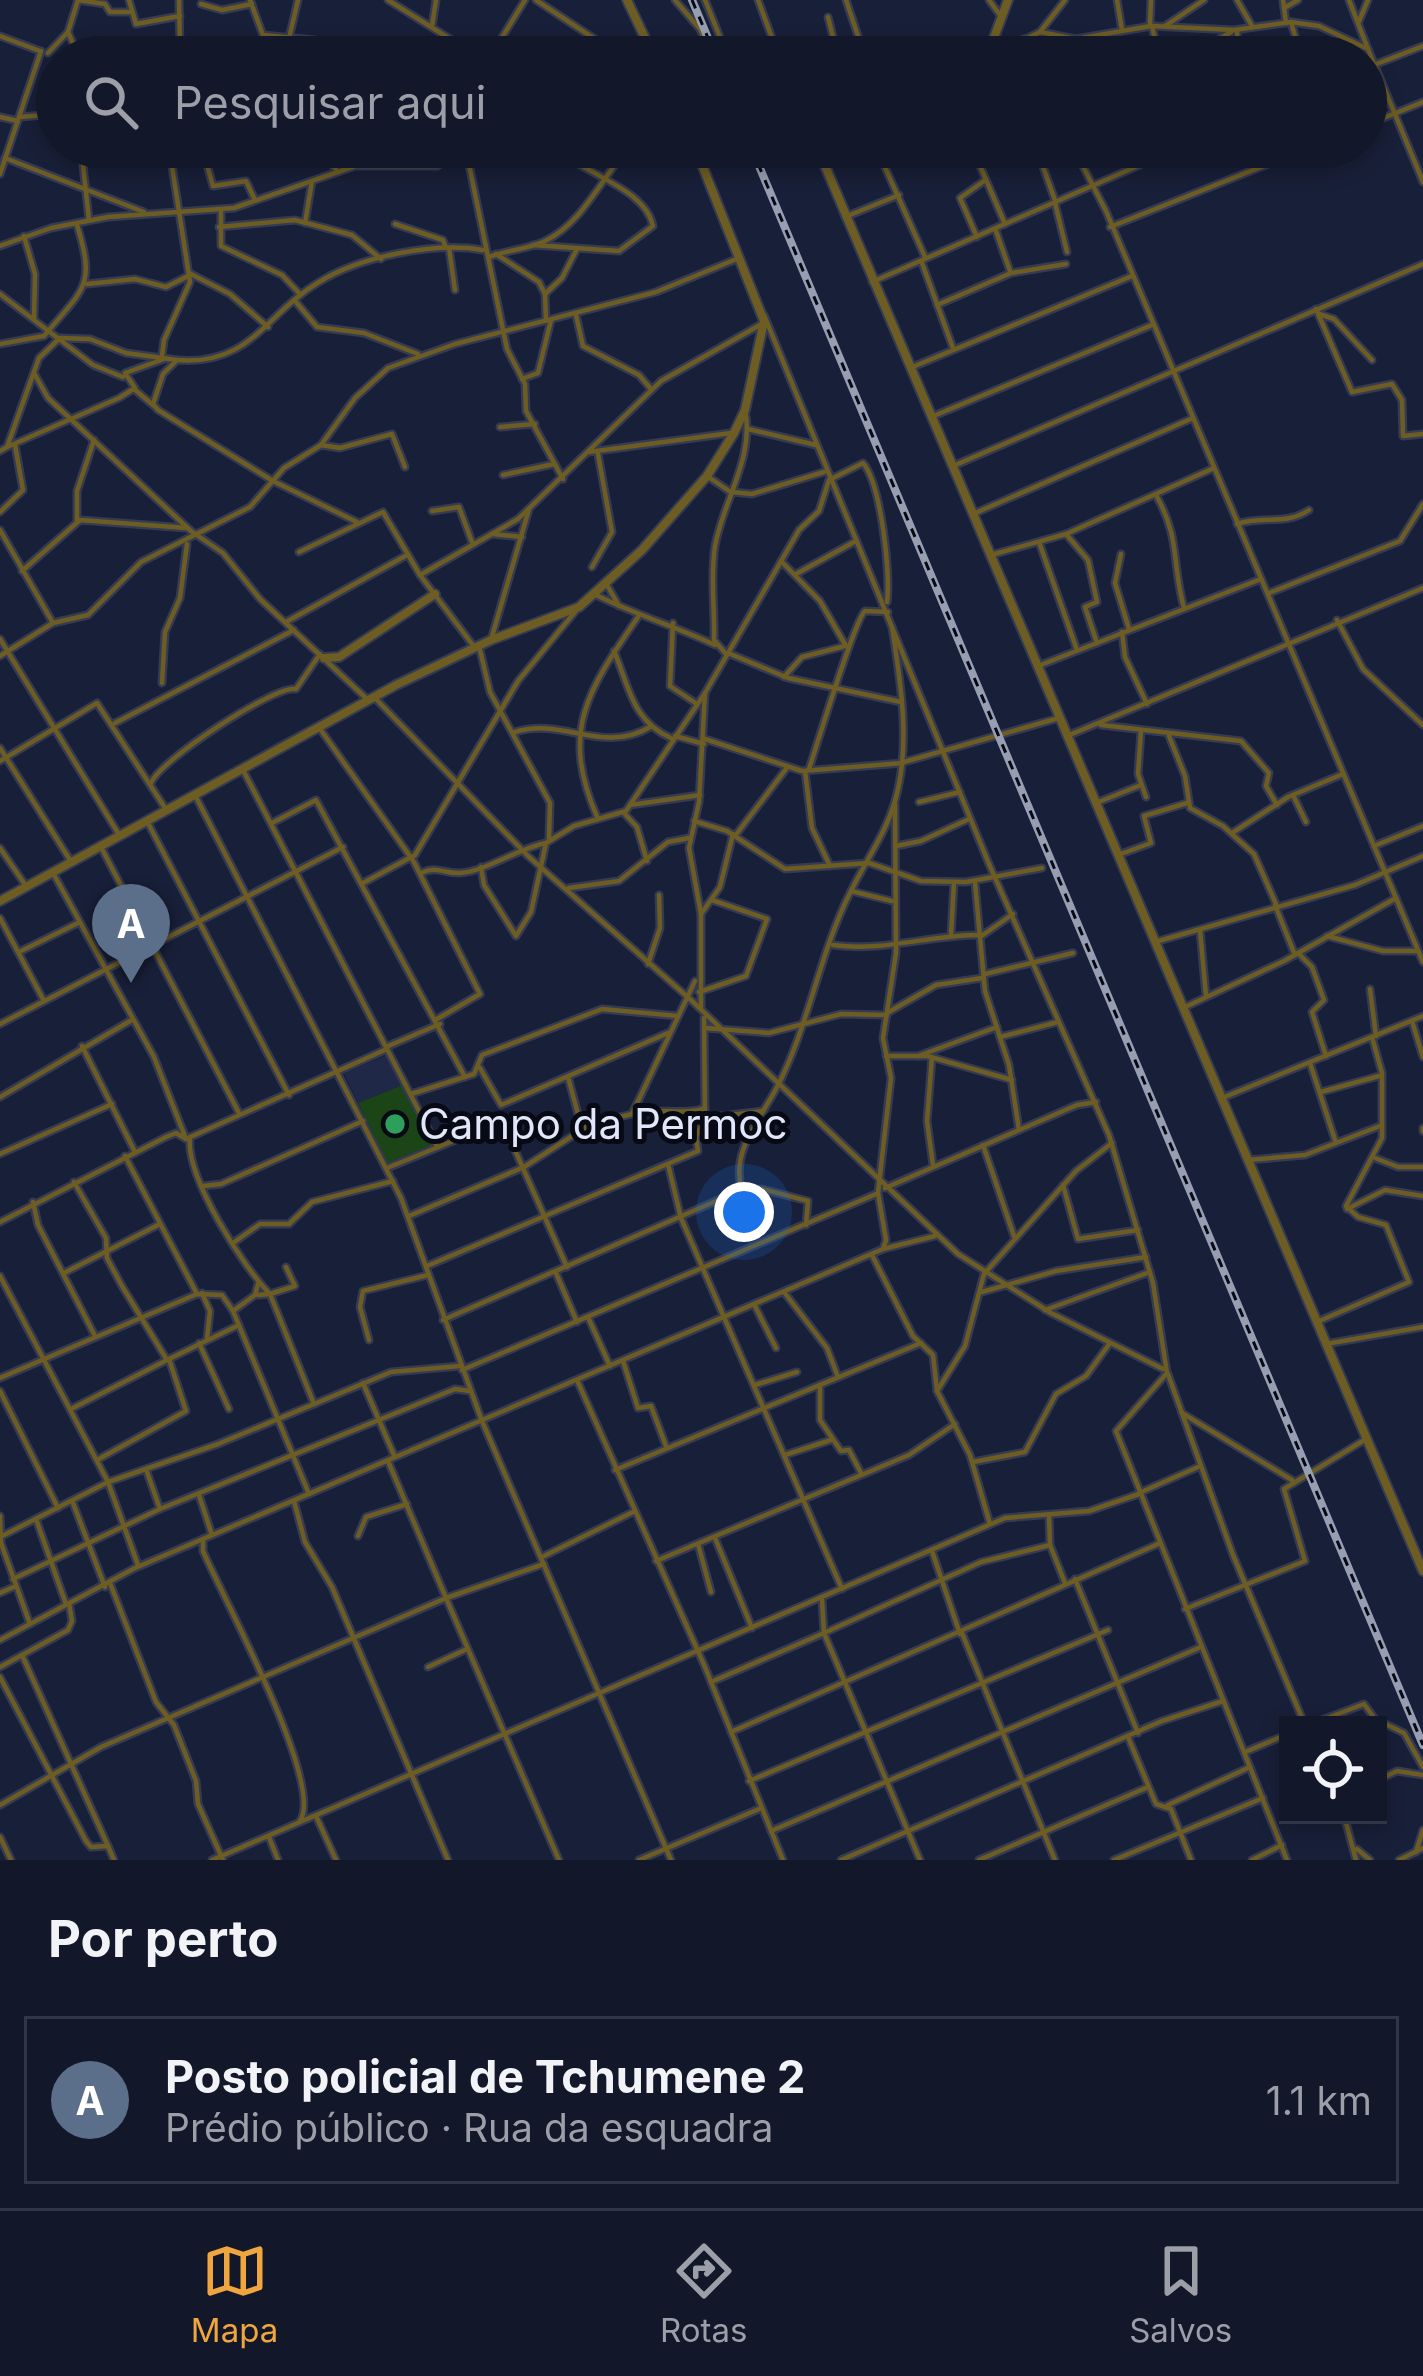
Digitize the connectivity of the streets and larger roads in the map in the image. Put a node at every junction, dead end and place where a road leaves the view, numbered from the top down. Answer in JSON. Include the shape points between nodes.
{"nodes":[{"id":1,"x":78,"y":0,"type":"edge"},
{"id":2,"x":129,"y":0,"type":"edge"},
{"id":3,"x":179,"y":0,"type":"edge"},
{"id":4,"x":298,"y":0,"type":"edge"},
{"id":5,"x":388,"y":0,"type":"edge"},
{"id":6,"x":436,"y":0,"type":"edge"},
{"id":7,"x":525,"y":0,"type":"edge"},
{"id":8,"x":536,"y":0,"type":"edge"},
{"id":9,"x":627,"y":0,"type":"edge"},
{"id":10,"x":675,"y":0,"type":"edge"},
{"id":11,"x":705,"y":0,"type":"edge"},
{"id":12,"x":758,"y":0,"type":"edge"},
{"id":13,"x":846,"y":0,"type":"edge"},
{"id":14,"x":989,"y":0,"type":"edge"},
{"id":15,"x":1008,"y":0,"type":"edge"},
{"id":16,"x":1065,"y":0,"type":"edge"},
{"id":17,"x":1117,"y":0,"type":"edge"},
{"id":18,"x":1151,"y":0,"type":"edge"},
{"id":19,"x":1237,"y":0,"type":"edge"},
{"id":20,"x":1298,"y":0,"type":"edge"},
{"id":21,"x":1349,"y":0,"type":"edge"},
{"id":22,"x":1368,"y":0,"type":"edge"},
{"id":23,"x":1201,"y":1,"type":"edge"},
{"id":24,"x":251,"y":2,"type":"edge"},
{"id":25,"x":201,"y":4,"type":"dead end"},
{"id":26,"x":1284,"y":4,"type":"edge"},
{"id":27,"x":130,"y":12,"type":"junction"},
{"id":28,"x":179,"y":16,"type":"junction"},
{"id":29,"x":828,"y":17,"type":"dead end"},
{"id":30,"x":1003,"y":18,"type":"junction"},
{"id":31,"x":1359,"y":21,"type":"junction"},
{"id":32,"x":1288,"y":22,"type":"junction"},
{"id":33,"x":432,"y":26,"type":"junction"},
{"id":34,"x":1151,"y":26,"type":"junction"},
{"id":35,"x":1165,"y":26,"type":"junction"},
{"id":36,"x":1253,"y":28,"type":"junction"},
{"id":37,"x":1122,"y":30,"type":"junction"},
{"id":38,"x":1236,"y":30,"type":"junction"},
{"id":39,"x":68,"y":32,"type":"junction"},
{"id":40,"x":1040,"y":32,"type":"junction"},
{"id":41,"x":290,"y":34,"type":"junction"},
{"id":42,"x":0,"y":36,"type":"edge"},
{"id":43,"x":63,"y":36,"type":"edge"},
{"id":44,"x":70,"y":36,"type":"edge"},
{"id":45,"x":180,"y":36,"type":"edge"},
{"id":46,"x":264,"y":36,"type":"edge"},
{"id":47,"x":273,"y":36,"type":"edge"},
{"id":48,"x":304,"y":36,"type":"edge"},
{"id":49,"x":446,"y":36,"type":"edge"},
{"id":50,"x":503,"y":36,"type":"edge"},
{"id":51,"x":590,"y":36,"type":"edge"},
{"id":52,"x":644,"y":36,"type":"edge"},
{"id":53,"x":703,"y":36,"type":"edge"},
{"id":54,"x":720,"y":36,"type":"edge"},
{"id":55,"x":770,"y":36,"type":"edge"},
{"id":56,"x":833,"y":36,"type":"edge"},
{"id":57,"x":859,"y":36,"type":"edge"},
{"id":58,"x":999,"y":36,"type":"edge"},
{"id":59,"x":1030,"y":36,"type":"edge"},
{"id":60,"x":1061,"y":36,"type":"edge"},
{"id":61,"x":1091,"y":36,"type":"edge"},
{"id":62,"x":1154,"y":36,"type":"edge"},
{"id":63,"x":1226,"y":36,"type":"edge"},
{"id":64,"x":1236,"y":36,"type":"edge"},
{"id":65,"x":1293,"y":36,"type":"edge"},
{"id":66,"x":1339,"y":36,"type":"edge"},
{"id":67,"x":1364,"y":36,"type":"edge"},
{"id":68,"x":1423,"y":46,"type":"edge"},
{"id":69,"x":36,"y":49,"type":"edge"},
{"id":70,"x":1387,"y":60,"type":"edge"},
{"id":71,"x":36,"y":76,"type":"edge"},
{"id":72,"x":1387,"y":99,"type":"edge"},
{"id":73,"x":1423,"y":102,"type":"edge"},
{"id":74,"x":1395,"y":114,"type":"junction"},
{"id":75,"x":0,"y":117,"type":"edge"},
{"id":76,"x":36,"y":117,"type":"edge"},
{"id":77,"x":1387,"y":117,"type":"edge"},
{"id":78,"x":20,"y":119,"type":"junction"},
{"id":79,"x":5,"y":158,"type":"junction"},
{"id":80,"x":83,"y":168,"type":"edge"},
{"id":81,"x":172,"y":168,"type":"edge"},
{"id":82,"x":208,"y":168,"type":"edge"},
{"id":83,"x":387,"y":168,"type":"edge"},
{"id":84,"x":474,"y":168,"type":"edge"},
{"id":85,"x":587,"y":168,"type":"edge"},
{"id":86,"x":615,"y":168,"type":"edge"},
{"id":87,"x":703,"y":168,"type":"edge"},
{"id":88,"x":825,"y":168,"type":"edge"},
{"id":89,"x":886,"y":168,"type":"edge"},
{"id":90,"x":981,"y":168,"type":"edge"},
{"id":91,"x":1043,"y":168,"type":"edge"},
{"id":92,"x":1082,"y":168,"type":"edge"},
{"id":93,"x":1133,"y":168,"type":"edge"},
{"id":94,"x":1258,"y":168,"type":"edge"},
{"id":95,"x":337,"y":170,"type":"joint"},
{"id":96,"x":0,"y":174,"type":"edge"},
{"id":97,"x":984,"y":176,"type":"junction"},
{"id":98,"x":312,"y":181,"type":"junction"},
{"id":99,"x":606,"y":181,"type":"junction"},
{"id":100,"x":1423,"y":182,"type":"edge"},
{"id":101,"x":1091,"y":186,"type":"junction"},
{"id":102,"x":86,"y":191,"type":"junction"},
{"id":103,"x":899,"y":195,"type":"junction"},
{"id":104,"x":256,"y":203,"type":"junction"},
{"id":105,"x":1055,"y":203,"type":"junction"},
{"id":106,"x":177,"y":212,"type":"junction"},
{"id":107,"x":220,"y":213,"type":"junction"},
{"id":108,"x":146,"y":215,"type":"junction"},
{"id":109,"x":845,"y":217,"type":"junction"},
{"id":110,"x":89,"y":220,"type":"junction"},
{"id":111,"x":76,"y":223,"type":"junction"},
{"id":112,"x":305,"y":224,"type":"junction"},
{"id":113,"x":395,"y":224,"type":"dead end"},
{"id":114,"x":1006,"y":226,"type":"junction"},
{"id":115,"x":1111,"y":226,"type":"junction"},
{"id":116,"x":219,"y":227,"type":"junction"},
{"id":117,"x":996,"y":231,"type":"junction"},
{"id":118,"x":24,"y":236,"type":"junction"},
{"id":119,"x":977,"y":237,"type":"junction"},
{"id":120,"x":533,"y":245,"type":"junction"},
{"id":121,"x":0,"y":246,"type":"edge"},
{"id":122,"x":447,"y":248,"type":"junction"},
{"id":123,"x":577,"y":249,"type":"junction"},
{"id":124,"x":483,"y":250,"type":"junction"},
{"id":125,"x":1066,"y":252,"type":"dead end"},
{"id":126,"x":493,"y":255,"type":"junction"},
{"id":127,"x":739,"y":258,"type":"junction"},
{"id":128,"x":383,"y":260,"type":"junction"},
{"id":129,"x":924,"y":260,"type":"junction"},
{"id":130,"x":1066,"y":264,"type":"dead end"},
{"id":131,"x":1423,"y":264,"type":"edge"},
{"id":132,"x":1011,"y":273,"type":"junction"},
{"id":133,"x":190,"y":274,"type":"junction"},
{"id":134,"x":1133,"y":275,"type":"junction"},
{"id":135,"x":872,"y":282,"type":"junction"},
{"id":136,"x":87,"y":284,"type":"junction"},
{"id":137,"x":455,"y":290,"type":"dead end"},
{"id":138,"x":0,"y":294,"type":"edge"},
{"id":139,"x":545,"y":294,"type":"junction"},
{"id":140,"x":302,"y":296,"type":"junction"},
{"id":141,"x":296,"y":302,"type":"junction"},
{"id":142,"x":548,"y":305,"type":"junction"},
{"id":143,"x":937,"y":305,"type":"junction"},
{"id":144,"x":1317,"y":312,"type":"junction"},
{"id":145,"x":576,"y":315,"type":"junction"},
{"id":146,"x":567,"y":317,"type":"junction"},
{"id":147,"x":764,"y":318,"type":"junction"},
{"id":148,"x":34,"y":319,"type":"junction"},
{"id":149,"x":549,"y":321,"type":"junction"},
{"id":150,"x":1154,"y":324,"type":"junction"},
{"id":151,"x":268,"y":327,"type":"junction"},
{"id":152,"x":49,"y":330,"type":"junction"},
{"id":153,"x":504,"y":330,"type":"junction"},
{"id":154,"x":60,"y":338,"type":"junction"},
{"id":155,"x":0,"y":344,"type":"edge"},
{"id":156,"x":953,"y":348,"type":"junction"},
{"id":157,"x":420,"y":355,"type":"junction"},
{"id":158,"x":169,"y":359,"type":"junction"},
{"id":159,"x":1372,"y":360,"type":"dead end"},
{"id":160,"x":910,"y":368,"type":"junction"},
{"id":161,"x":1172,"y":369,"type":"junction"},
{"id":162,"x":34,"y":373,"type":"junction"},
{"id":163,"x":125,"y":378,"type":"junction"},
{"id":164,"x":522,"y":379,"type":"junction"},
{"id":165,"x":134,"y":388,"type":"junction"},
{"id":166,"x":651,"y":388,"type":"junction"},
{"id":167,"x":154,"y":406,"type":"junction"},
{"id":168,"x":745,"y":410,"type":"junction"},
{"id":169,"x":931,"y":417,"type":"junction"},
{"id":170,"x":72,"y":418,"type":"junction"},
{"id":171,"x":1193,"y":418,"type":"junction"},
{"id":172,"x":535,"y":424,"type":"junction"},
{"id":173,"x":500,"y":427,"type":"dead end"},
{"id":174,"x":748,"y":429,"type":"junction"},
{"id":175,"x":734,"y":433,"type":"junction"},
{"id":176,"x":1423,"y":434,"type":"edge"},
{"id":177,"x":94,"y":440,"type":"junction"},
{"id":178,"x":597,"y":444,"type":"junction"},
{"id":179,"x":15,"y":445,"type":"junction"},
{"id":180,"x":321,"y":445,"type":"junction"},
{"id":181,"x":816,"y":445,"type":"junction"},
{"id":182,"x":3,"y":449,"type":"edge"},
{"id":183,"x":589,"y":452,"type":"junction"},
{"id":184,"x":598,"y":453,"type":"junction"},
{"id":185,"x":554,"y":464,"type":"junction"},
{"id":186,"x":953,"y":466,"type":"junction"},
{"id":187,"x":405,"y":467,"type":"dead end"},
{"id":188,"x":1216,"y":468,"type":"junction"},
{"id":189,"x":826,"y":471,"type":"junction"},
{"id":190,"x":503,"y":475,"type":"dead end"},
{"id":191,"x":707,"y":476,"type":"junction"},
{"id":192,"x":563,"y":479,"type":"junction"},
{"id":193,"x":829,"y":480,"type":"junction"},
{"id":194,"x":273,"y":481,"type":"junction"},
{"id":195,"x":732,"y":492,"type":"junction"},
{"id":196,"x":1156,"y":494,"type":"junction"},
{"id":197,"x":1423,"y":504,"type":"edge"},
{"id":198,"x":529,"y":509,"type":"junction"},
{"id":199,"x":432,"y":511,"type":"dead end"},
{"id":200,"x":1309,"y":511,"type":"dead end"},
{"id":201,"x":0,"y":512,"type":"edge"},
{"id":202,"x":973,"y":514,"type":"junction"},
{"id":203,"x":77,"y":520,"type":"junction"},
{"id":204,"x":357,"y":522,"type":"junction"},
{"id":205,"x":1237,"y":524,"type":"junction"},
{"id":206,"x":0,"y":530,"type":"edge"},
{"id":207,"x":492,"y":534,"type":"junction"},
{"id":208,"x":1066,"y":534,"type":"junction"},
{"id":209,"x":190,"y":535,"type":"junction"},
{"id":210,"x":522,"y":537,"type":"junction"},
{"id":211,"x":472,"y":542,"type":"junction"},
{"id":212,"x":855,"y":542,"type":"junction"},
{"id":213,"x":1039,"y":542,"type":"junction"},
{"id":214,"x":299,"y":552,"type":"dead end"},
{"id":215,"x":1121,"y":554,"type":"dead end"},
{"id":216,"x":408,"y":555,"type":"junction"},
{"id":217,"x":991,"y":555,"type":"junction"},
{"id":218,"x":781,"y":561,"type":"junction"},
{"id":219,"x":592,"y":567,"type":"dead end"},
{"id":220,"x":22,"y":571,"type":"junction"},
{"id":221,"x":796,"y":574,"type":"junction"},
{"id":222,"x":420,"y":575,"type":"junction"},
{"id":223,"x":1263,"y":578,"type":"junction"},
{"id":224,"x":607,"y":585,"type":"junction"},
{"id":225,"x":1423,"y":588,"type":"edge"},
{"id":226,"x":1269,"y":593,"type":"junction"},
{"id":227,"x":435,"y":595,"type":"junction"},
{"id":228,"x":596,"y":595,"type":"junction"},
{"id":229,"x":619,"y":606,"type":"junction"},
{"id":230,"x":579,"y":607,"type":"junction"},
{"id":231,"x":1184,"y":608,"type":"junction"},
{"id":232,"x":887,"y":610,"type":"junction"},
{"id":233,"x":638,"y":616,"type":"junction"},
{"id":234,"x":1337,"y":620,"type":"junction"},
{"id":235,"x":673,"y":622,"type":"junction"},
{"id":236,"x":891,"y":622,"type":"junction"},
{"id":237,"x":53,"y":623,"type":"junction"},
{"id":238,"x":289,"y":627,"type":"junction"},
{"id":239,"x":1126,"y":630,"type":"junction"},
{"id":240,"x":0,"y":639,"type":"edge"},
{"id":241,"x":491,"y":640,"type":"junction"},
{"id":242,"x":1097,"y":643,"type":"junction"},
{"id":243,"x":1290,"y":643,"type":"junction"},
{"id":244,"x":715,"y":645,"type":"junction"},
{"id":245,"x":848,"y":646,"type":"junction"},
{"id":246,"x":477,"y":647,"type":"junction"},
{"id":247,"x":1078,"y":650,"type":"junction"},
{"id":248,"x":8,"y":651,"type":"junction"},
{"id":249,"x":614,"y":651,"type":"junction"},
{"id":250,"x":728,"y":654,"type":"junction"},
{"id":251,"x":318,"y":655,"type":"junction"},
{"id":252,"x":0,"y":656,"type":"edge"},
{"id":253,"x":1038,"y":666,"type":"junction"},
{"id":254,"x":784,"y":677,"type":"junction"},
{"id":255,"x":162,"y":683,"type":"dead end"},
{"id":256,"x":838,"y":690,"type":"junction"},
{"id":257,"x":705,"y":693,"type":"junction"},
{"id":258,"x":371,"y":699,"type":"junction"},
{"id":259,"x":902,"y":703,"type":"junction"},
{"id":260,"x":1147,"y":704,"type":"junction"},
{"id":261,"x":698,"y":705,"type":"junction"},
{"id":262,"x":501,"y":712,"type":"junction"},
{"id":263,"x":1059,"y":718,"type":"junction"},
{"id":264,"x":114,"y":724,"type":"junction"},
{"id":265,"x":1097,"y":724,"type":"junction"},
{"id":266,"x":1423,"y":725,"type":"edge"},
{"id":267,"x":318,"y":726,"type":"junction"},
{"id":268,"x":650,"y":727,"type":"junction"},
{"id":269,"x":52,"y":729,"type":"junction"},
{"id":270,"x":1141,"y":731,"type":"junction"},
{"id":271,"x":515,"y":732,"type":"junction"},
{"id":272,"x":580,"y":736,"type":"junction"},
{"id":273,"x":1067,"y":736,"type":"junction"},
{"id":274,"x":1169,"y":736,"type":"junction"},
{"id":275,"x":674,"y":737,"type":"junction"},
{"id":276,"x":704,"y":741,"type":"junction"},
{"id":277,"x":0,"y":748,"type":"edge"},
{"id":278,"x":942,"y":748,"type":"junction"},
{"id":279,"x":3,"y":759,"type":"edge"},
{"id":280,"x":903,"y":762,"type":"junction"},
{"id":281,"x":242,"y":767,"type":"junction"},
{"id":282,"x":787,"y":768,"type":"junction"},
{"id":283,"x":806,"y":771,"type":"junction"},
{"id":284,"x":1344,"y":774,"type":"junction"},
{"id":285,"x":456,"y":782,"type":"junction"},
{"id":286,"x":151,"y":784,"type":"junction"},
{"id":287,"x":1141,"y":785,"type":"junction"},
{"id":288,"x":962,"y":791,"type":"junction"},
{"id":289,"x":195,"y":795,"type":"junction"},
{"id":290,"x":700,"y":795,"type":"junction"},
{"id":291,"x":1293,"y":795,"type":"junction"},
{"id":292,"x":1146,"y":797,"type":"dead end"},
{"id":293,"x":919,"y":802,"type":"dead end"},
{"id":294,"x":1188,"y":802,"type":"junction"},
{"id":295,"x":1096,"y":803,"type":"junction"},
{"id":296,"x":895,"y":804,"type":"junction"},
{"id":297,"x":630,"y":805,"type":"junction"},
{"id":298,"x":1277,"y":805,"type":"junction"},
{"id":299,"x":166,"y":811,"type":"junction"},
{"id":300,"x":624,"y":813,"type":"junction"},
{"id":301,"x":971,"y":818,"type":"junction"},
{"id":302,"x":598,"y":819,"type":"junction"},
{"id":303,"x":148,"y":821,"type":"junction"},
{"id":304,"x":694,"y":821,"type":"junction"},
{"id":305,"x":1306,"y":822,"type":"dead end"},
{"id":306,"x":272,"y":823,"type":"junction"},
{"id":307,"x":1423,"y":826,"type":"edge"},
{"id":308,"x":1232,"y":832,"type":"junction"},
{"id":309,"x":734,"y":835,"type":"junction"},
{"id":310,"x":121,"y":837,"type":"junction"},
{"id":311,"x":689,"y":838,"type":"junction"},
{"id":312,"x":548,"y":841,"type":"junction"},
{"id":313,"x":896,"y":846,"type":"junction"},
{"id":314,"x":1375,"y":846,"type":"junction"},
{"id":315,"x":101,"y":847,"type":"junction"},
{"id":316,"x":343,"y":847,"type":"junction"},
{"id":317,"x":0,"y":848,"type":"edge"},
{"id":318,"x":521,"y":848,"type":"junction"},
{"id":319,"x":1118,"y":855,"type":"junction"},
{"id":320,"x":1423,"y":856,"type":"edge"},
{"id":321,"x":412,"y":858,"type":"junction"},
{"id":322,"x":538,"y":861,"type":"junction"},
{"id":323,"x":647,"y":861,"type":"junction"},
{"id":324,"x":71,"y":862,"type":"junction"},
{"id":325,"x":869,"y":862,"type":"junction"},
{"id":326,"x":830,"y":866,"type":"junction"},
{"id":327,"x":481,"y":867,"type":"junction"},
{"id":328,"x":1042,"y":868,"type":"dead end"},
{"id":329,"x":295,"y":870,"type":"junction"},
{"id":330,"x":52,"y":871,"type":"junction"},
{"id":331,"x":896,"y":872,"type":"junction"},
{"id":332,"x":1385,"y":872,"type":"junction"},
{"id":333,"x":419,"y":874,"type":"junction"},
{"id":334,"x":994,"y":877,"type":"junction"},
{"id":335,"x":954,"y":882,"type":"junction"},
{"id":336,"x":975,"y":882,"type":"junction"},
{"id":337,"x":363,"y":883,"type":"junction"},
{"id":338,"x":26,"y":886,"type":"junction"},
{"id":339,"x":568,"y":888,"type":"junction"},
{"id":340,"x":851,"y":891,"type":"junction"},
{"id":341,"x":247,"y":895,"type":"junction"},
{"id":342,"x":659,"y":895,"type":"dead end"},
{"id":343,"x":1396,"y":898,"type":"junction"},
{"id":344,"x":712,"y":899,"type":"junction"},
{"id":345,"x":0,"y":901,"type":"edge"},
{"id":346,"x":893,"y":901,"type":"junction"},
{"id":347,"x":1276,"y":905,"type":"junction"},
{"id":348,"x":701,"y":914,"type":"junction"},
{"id":349,"x":1013,"y":914,"type":"junction"},
{"id":350,"x":0,"y":918,"type":"edge"},
{"id":351,"x":200,"y":921,"type":"junction"},
{"id":352,"x":81,"y":922,"type":"junction"},
{"id":353,"x":1200,"y":930,"type":"junction"},
{"id":354,"x":951,"y":935,"type":"junction"},
{"id":355,"x":980,"y":936,"type":"junction"},
{"id":356,"x":1327,"y":936,"type":"junction"},
{"id":357,"x":1155,"y":942,"type":"junction"},
{"id":358,"x":153,"y":945,"type":"junction"},
{"id":359,"x":832,"y":945,"type":"junction"},
{"id":360,"x":896,"y":947,"type":"junction"},
{"id":361,"x":1418,"y":951,"type":"junction"},
{"id":362,"x":19,"y":952,"type":"junction"},
{"id":363,"x":1073,"y":953,"type":"dead end"},
{"id":364,"x":1297,"y":954,"type":"junction"},
{"id":365,"x":1423,"y":960,"type":"edge"},
{"id":366,"x":1034,"y":961,"type":"junction"},
{"id":367,"x":648,"y":964,"type":"junction"},
{"id":368,"x":105,"y":970,"type":"junction"},
{"id":369,"x":698,"y":974,"type":"junction"},
{"id":370,"x":983,"y":976,"type":"junction"},
{"id":371,"x":1370,"y":989,"type":"dead end"},
{"id":372,"x":698,"y":992,"type":"junction"},
{"id":373,"x":1207,"y":998,"type":"junction"},
{"id":374,"x":44,"y":1001,"type":"junction"},
{"id":375,"x":688,"y":1003,"type":"junction"},
{"id":376,"x":1183,"y":1008,"type":"junction"},
{"id":377,"x":703,"y":1013,"type":"junction"},
{"id":378,"x":887,"y":1014,"type":"junction"},
{"id":379,"x":678,"y":1016,"type":"junction"},
{"id":380,"x":1423,"y":1016,"type":"edge"},
{"id":381,"x":132,"y":1020,"type":"junction"},
{"id":382,"x":1412,"y":1021,"type":"junction"},
{"id":383,"x":439,"y":1022,"type":"junction"},
{"id":384,"x":1058,"y":1022,"type":"junction"},
{"id":385,"x":0,"y":1024,"type":"edge"},
{"id":386,"x":800,"y":1027,"type":"junction"},
{"id":387,"x":997,"y":1027,"type":"junction"},
{"id":388,"x":705,"y":1028,"type":"junction"},
{"id":389,"x":716,"y":1028,"type":"junction"},
{"id":390,"x":668,"y":1033,"type":"junction"},
{"id":391,"x":1374,"y":1036,"type":"junction"},
{"id":392,"x":1000,"y":1037,"type":"junction"},
{"id":393,"x":82,"y":1046,"type":"junction"},
{"id":394,"x":386,"y":1048,"type":"junction"},
{"id":395,"x":886,"y":1056,"type":"junction"},
{"id":396,"x":917,"y":1056,"type":"junction"},
{"id":397,"x":1326,"y":1056,"type":"junction"},
{"id":398,"x":932,"y":1057,"type":"junction"},
{"id":399,"x":1423,"y":1058,"type":"edge"},
{"id":400,"x":1310,"y":1063,"type":"junction"},
{"id":401,"x":480,"y":1068,"type":"junction"},
{"id":402,"x":338,"y":1071,"type":"junction"},
{"id":403,"x":1382,"y":1075,"type":"junction"},
{"id":404,"x":465,"y":1077,"type":"junction"},
{"id":405,"x":568,"y":1077,"type":"junction"},
{"id":406,"x":1012,"y":1080,"type":"junction"},
{"id":407,"x":778,"y":1086,"type":"junction"},
{"id":408,"x":1089,"y":1087,"type":"junction"},
{"id":409,"x":1321,"y":1091,"type":"junction"},
{"id":410,"x":426,"y":1092,"type":"junction"},
{"id":411,"x":410,"y":1094,"type":"junction"},
{"id":412,"x":289,"y":1095,"type":"junction"},
{"id":413,"x":0,"y":1097,"type":"edge"},
{"id":414,"x":1222,"y":1098,"type":"junction"},
{"id":415,"x":110,"y":1100,"type":"junction"},
{"id":416,"x":1096,"y":1102,"type":"junction"},
{"id":417,"x":1077,"y":1105,"type":"junction"},
{"id":418,"x":705,"y":1108,"type":"junction"},
{"id":419,"x":418,"y":1111,"type":"junction"},
{"id":420,"x":763,"y":1111,"type":"junction"},
{"id":421,"x":632,"y":1114,"type":"junction"},
{"id":422,"x":239,"y":1115,"type":"junction"},
{"id":423,"x":705,"y":1118,"type":"junction"},
{"id":424,"x":363,"y":1121,"type":"junction"},
{"id":425,"x":1383,"y":1124,"type":"junction"},
{"id":426,"x":582,"y":1129,"type":"junction"},
{"id":427,"x":1019,"y":1130,"type":"junction"},
{"id":428,"x":186,"y":1141,"type":"junction"},
{"id":429,"x":1112,"y":1143,"type":"junction"},
{"id":430,"x":983,"y":1145,"type":"junction"},
{"id":431,"x":1336,"y":1145,"type":"junction"},
{"id":432,"x":437,"y":1146,"type":"junction"},
{"id":433,"x":135,"y":1152,"type":"junction"},
{"id":434,"x":0,"y":1154,"type":"edge"},
{"id":435,"x":125,"y":1156,"type":"junction"},
{"id":436,"x":1375,"y":1158,"type":"junction"},
{"id":437,"x":1248,"y":1160,"type":"junction"},
{"id":438,"x":668,"y":1164,"type":"junction"},
{"id":439,"x":933,"y":1166,"type":"junction"},
{"id":440,"x":1423,"y":1167,"type":"edge"},
{"id":441,"x":387,"y":1168,"type":"junction"},
{"id":442,"x":524,"y":1168,"type":"junction"},
{"id":443,"x":878,"y":1179,"type":"junction"},
{"id":444,"x":393,"y":1181,"type":"junction"},
{"id":445,"x":74,"y":1182,"type":"junction"},
{"id":446,"x":1064,"y":1185,"type":"junction"},
{"id":447,"x":203,"y":1186,"type":"junction"},
{"id":448,"x":885,"y":1188,"type":"junction"},
{"id":449,"x":742,"y":1190,"type":"junction"},
{"id":450,"x":878,"y":1193,"type":"junction"},
{"id":451,"x":1423,"y":1196,"type":"edge"},
{"id":452,"x":33,"y":1202,"type":"junction"},
{"id":453,"x":1347,"y":1209,"type":"junction"},
{"id":454,"x":409,"y":1216,"type":"junction"},
{"id":455,"x":681,"y":1218,"type":"junction"},
{"id":456,"x":544,"y":1219,"type":"junction"},
{"id":457,"x":0,"y":1222,"type":"edge"},
{"id":458,"x":158,"y":1225,"type":"junction"},
{"id":459,"x":806,"y":1225,"type":"junction"},
{"id":460,"x":1138,"y":1230,"type":"junction"},
{"id":461,"x":938,"y":1235,"type":"junction"},
{"id":462,"x":1014,"y":1237,"type":"junction"},
{"id":463,"x":233,"y":1243,"type":"junction"},
{"id":464,"x":106,"y":1247,"type":"junction"},
{"id":465,"x":883,"y":1249,"type":"junction"},
{"id":466,"x":872,"y":1255,"type":"junction"},
{"id":467,"x":1146,"y":1257,"type":"junction"},
{"id":468,"x":427,"y":1266,"type":"junction"},
{"id":469,"x":286,"y":1267,"type":"dead end"},
{"id":470,"x":566,"y":1267,"type":"junction"},
{"id":471,"x":703,"y":1267,"type":"junction"},
{"id":472,"x":1150,"y":1272,"type":"junction"},
{"id":473,"x":64,"y":1273,"type":"junction"},
{"id":474,"x":556,"y":1273,"type":"junction"},
{"id":475,"x":984,"y":1274,"type":"junction"},
{"id":476,"x":0,"y":1276,"type":"edge"},
{"id":477,"x":428,"y":1276,"type":"junction"},
{"id":478,"x":258,"y":1284,"type":"junction"},
{"id":479,"x":1006,"y":1287,"type":"junction"},
{"id":480,"x":783,"y":1290,"type":"junction"},
{"id":481,"x":982,"y":1292,"type":"junction"},
{"id":482,"x":200,"y":1294,"type":"junction"},
{"id":483,"x":270,"y":1294,"type":"junction"},
{"id":484,"x":255,"y":1295,"type":"junction"},
{"id":485,"x":754,"y":1304,"type":"junction"},
{"id":486,"x":1046,"y":1310,"type":"junction"},
{"id":487,"x":233,"y":1311,"type":"junction"},
{"id":488,"x":139,"y":1315,"type":"junction"},
{"id":489,"x":724,"y":1316,"type":"junction"},
{"id":490,"x":588,"y":1317,"type":"junction"},
{"id":491,"x":443,"y":1321,"type":"junction"},
{"id":492,"x":577,"y":1322,"type":"junction"},
{"id":493,"x":1317,"y":1322,"type":"junction"},
{"id":494,"x":239,"y":1325,"type":"junction"},
{"id":495,"x":1423,"y":1328,"type":"edge"},
{"id":496,"x":94,"y":1334,"type":"junction"},
{"id":497,"x":369,"y":1340,"type":"dead end"},
{"id":498,"x":203,"y":1341,"type":"junction"},
{"id":499,"x":921,"y":1343,"type":"junction"},
{"id":500,"x":1110,"y":1343,"type":"junction"},
{"id":501,"x":1326,"y":1344,"type":"junction"},
{"id":502,"x":776,"y":1348,"type":"dead end"},
{"id":503,"x":46,"y":1358,"type":"junction"},
{"id":504,"x":165,"y":1361,"type":"junction"},
{"id":505,"x":623,"y":1361,"type":"junction"},
{"id":506,"x":610,"y":1366,"type":"junction"},
{"id":507,"x":462,"y":1371,"type":"junction"},
{"id":508,"x":797,"y":1372,"type":"dead end"},
{"id":509,"x":1167,"y":1372,"type":"junction"},
{"id":510,"x":838,"y":1376,"type":"junction"},
{"id":511,"x":0,"y":1378,"type":"edge"},
{"id":512,"x":577,"y":1381,"type":"junction"},
{"id":513,"x":363,"y":1383,"type":"junction"},
{"id":514,"x":820,"y":1384,"type":"junction"},
{"id":515,"x":755,"y":1385,"type":"junction"},
{"id":516,"x":455,"y":1389,"type":"junction"},
{"id":517,"x":470,"y":1390,"type":"junction"},
{"id":518,"x":937,"y":1390,"type":"junction"},
{"id":519,"x":0,"y":1391,"type":"edge"},
{"id":520,"x":314,"y":1404,"type":"junction"},
{"id":521,"x":765,"y":1406,"type":"junction"},
{"id":522,"x":71,"y":1408,"type":"junction"},
{"id":523,"x":1178,"y":1408,"type":"junction"},
{"id":524,"x":229,"y":1409,"type":"dead end"},
{"id":525,"x":277,"y":1420,"type":"junction"},
{"id":526,"x":379,"y":1420,"type":"junction"},
{"id":527,"x":482,"y":1421,"type":"junction"},
{"id":528,"x":956,"y":1424,"type":"junction"},
{"id":529,"x":1366,"y":1438,"type":"junction"},
{"id":530,"x":833,"y":1440,"type":"junction"},
{"id":531,"x":666,"y":1448,"type":"junction"},
{"id":532,"x":785,"y":1455,"type":"junction"},
{"id":533,"x":292,"y":1457,"type":"junction"},
{"id":534,"x":98,"y":1460,"type":"junction"},
{"id":535,"x":392,"y":1460,"type":"junction"},
{"id":536,"x":973,"y":1462,"type":"junction"},
{"id":537,"x":1198,"y":1467,"type":"junction"},
{"id":538,"x":615,"y":1469,"type":"junction"},
{"id":539,"x":146,"y":1470,"type":"junction"},
{"id":540,"x":104,"y":1472,"type":"junction"},
{"id":541,"x":861,"y":1473,"type":"junction"},
{"id":542,"x":118,"y":1478,"type":"junction"},
{"id":543,"x":1292,"y":1480,"type":"junction"},
{"id":544,"x":108,"y":1482,"type":"junction"},
{"id":545,"x":310,"y":1494,"type":"junction"},
{"id":546,"x":1139,"y":1494,"type":"junction"},
{"id":547,"x":199,"y":1495,"type":"junction"},
{"id":548,"x":803,"y":1498,"type":"junction"},
{"id":549,"x":72,"y":1500,"type":"junction"},
{"id":550,"x":294,"y":1501,"type":"junction"},
{"id":551,"x":407,"y":1504,"type":"junction"},
{"id":552,"x":58,"y":1508,"type":"junction"},
{"id":553,"x":160,"y":1509,"type":"junction"},
{"id":554,"x":0,"y":1516,"type":"edge"},
{"id":555,"x":634,"y":1516,"type":"junction"},
{"id":556,"x":1049,"y":1516,"type":"junction"},
{"id":557,"x":36,"y":1520,"type":"junction"},
{"id":558,"x":991,"y":1525,"type":"junction"},
{"id":559,"x":123,"y":1526,"type":"junction"},
{"id":560,"x":212,"y":1535,"type":"junction"},
{"id":561,"x":2,"y":1536,"type":"edge"},
{"id":562,"x":358,"y":1536,"type":"dead end"},
{"id":563,"x":715,"y":1537,"type":"junction"},
{"id":564,"x":203,"y":1539,"type":"junction"},
{"id":565,"x":87,"y":1543,"type":"junction"},
{"id":566,"x":193,"y":1543,"type":"junction"},
{"id":567,"x":698,"y":1544,"type":"junction"},
{"id":568,"x":1158,"y":1544,"type":"junction"},
{"id":569,"x":1050,"y":1546,"type":"junction"},
{"id":570,"x":203,"y":1551,"type":"junction"},
{"id":571,"x":932,"y":1551,"type":"junction"},
{"id":572,"x":50,"y":1560,"type":"junction"},
{"id":573,"x":543,"y":1560,"type":"junction"},
{"id":574,"x":656,"y":1561,"type":"junction"},
{"id":575,"x":3,"y":1563,"type":"edge"},
{"id":576,"x":139,"y":1566,"type":"junction"},
{"id":577,"x":1422,"y":1566,"type":"edge"},
{"id":578,"x":1075,"y":1579,"type":"junction"},
{"id":579,"x":14,"y":1582,"type":"junction"},
{"id":580,"x":941,"y":1582,"type":"junction"},
{"id":581,"x":106,"y":1583,"type":"junction"},
{"id":582,"x":1065,"y":1583,"type":"junction"},
{"id":583,"x":1246,"y":1585,"type":"junction"},
{"id":584,"x":842,"y":1589,"type":"junction"},
{"id":585,"x":711,"y":1592,"type":"dead end"},
{"id":586,"x":0,"y":1593,"type":"edge"},
{"id":587,"x":446,"y":1598,"type":"junction"},
{"id":588,"x":822,"y":1598,"type":"junction"},
{"id":589,"x":68,"y":1604,"type":"junction"},
{"id":590,"x":1185,"y":1609,"type":"junction"},
{"id":591,"x":30,"y":1624,"type":"junction"},
{"id":592,"x":752,"y":1628,"type":"junction"},
{"id":593,"x":1108,"y":1630,"type":"dead end"},
{"id":594,"x":824,"y":1633,"type":"junction"},
{"id":595,"x":961,"y":1634,"type":"junction"},
{"id":596,"x":1097,"y":1635,"type":"junction"},
{"id":597,"x":353,"y":1639,"type":"junction"},
{"id":598,"x":0,"y":1640,"type":"edge"},
{"id":599,"x":1201,"y":1647,"type":"junction"},
{"id":600,"x":468,"y":1648,"type":"junction"},
{"id":601,"x":696,"y":1650,"type":"junction"},
{"id":602,"x":24,"y":1658,"type":"junction"},
{"id":603,"x":0,"y":1667,"type":"edge"},
{"id":604,"x":428,"y":1667,"type":"dead end"},
{"id":605,"x":0,"y":1677,"type":"edge"},
{"id":606,"x":260,"y":1678,"type":"junction"},
{"id":607,"x":711,"y":1682,"type":"junction"},
{"id":608,"x":845,"y":1682,"type":"junction"},
{"id":609,"x":983,"y":1682,"type":"junction"},
{"id":610,"x":1116,"y":1684,"type":"junction"},
{"id":611,"x":598,"y":1693,"type":"junction"},
{"id":612,"x":1224,"y":1701,"type":"junction"},
{"id":613,"x":1303,"y":1716,"type":"edge"},
{"id":614,"x":1331,"y":1716,"type":"edge"},
{"id":615,"x":1373,"y":1716,"type":"edge"},
{"id":616,"x":166,"y":1721,"type":"junction"},
{"id":617,"x":1387,"y":1724,"type":"edge"},
{"id":618,"x":866,"y":1730,"type":"junction"},
{"id":619,"x":1002,"y":1731,"type":"junction"},
{"id":620,"x":506,"y":1732,"type":"junction"},
{"id":621,"x":730,"y":1732,"type":"junction"},
{"id":622,"x":1138,"y":1733,"type":"junction"},
{"id":623,"x":1128,"y":1737,"type":"junction"},
{"id":624,"x":1279,"y":1738,"type":"edge"},
{"id":625,"x":1245,"y":1752,"type":"junction"},
{"id":626,"x":72,"y":1762,"type":"junction"},
{"id":627,"x":1250,"y":1767,"type":"junction"},
{"id":628,"x":1423,"y":1771,"type":"edge"},
{"id":629,"x":51,"y":1774,"type":"junction"},
{"id":630,"x":410,"y":1775,"type":"junction"},
{"id":631,"x":1387,"y":1776,"type":"edge"},
{"id":632,"x":887,"y":1780,"type":"junction"},
{"id":633,"x":748,"y":1781,"type":"junction"},
{"id":634,"x":1022,"y":1781,"type":"junction"},
{"id":635,"x":56,"y":1784,"type":"junction"},
{"id":636,"x":41,"y":1785,"type":"junction"},
{"id":637,"x":1148,"y":1787,"type":"junction"},
{"id":638,"x":1264,"y":1797,"type":"junction"},
{"id":639,"x":307,"y":1804,"type":"junction"},
{"id":640,"x":0,"y":1805,"type":"edge"},
{"id":641,"x":1162,"y":1807,"type":"junction"},
{"id":642,"x":759,"y":1809,"type":"junction"},
{"id":643,"x":320,"y":1815,"type":"junction"},
{"id":644,"x":1347,"y":1824,"type":"edge"},
{"id":645,"x":296,"y":1826,"type":"junction"},
{"id":646,"x":908,"y":1830,"type":"junction"},
{"id":647,"x":1423,"y":1830,"type":"edge"},
{"id":648,"x":771,"y":1832,"type":"junction"},
{"id":649,"x":1182,"y":1832,"type":"junction"},
{"id":650,"x":1043,"y":1833,"type":"junction"},
{"id":651,"x":268,"y":1837,"type":"junction"},
{"id":652,"x":0,"y":1838,"type":"edge"},
{"id":653,"x":1282,"y":1845,"type":"junction"},
{"id":654,"x":108,"y":1846,"type":"junction"},
{"id":655,"x":666,"y":1849,"type":"junction"},
{"id":656,"x":1357,"y":1850,"type":"junction"},
{"id":657,"x":1419,"y":1850,"type":"edge"},
{"id":658,"x":223,"y":1858,"type":"edge"},
{"id":659,"x":11,"y":1860,"type":"edge"},
{"id":660,"x":114,"y":1860,"type":"edge"},
{"id":661,"x":212,"y":1860,"type":"edge"},
{"id":662,"x":278,"y":1860,"type":"edge"},
{"id":663,"x":336,"y":1860,"type":"edge"},
{"id":664,"x":448,"y":1860,"type":"edge"},
{"id":665,"x":560,"y":1860,"type":"edge"},
{"id":666,"x":639,"y":1860,"type":"edge"},
{"id":667,"x":671,"y":1860,"type":"edge"},
{"id":668,"x":783,"y":1860,"type":"edge"},
{"id":669,"x":841,"y":1860,"type":"edge"},
{"id":670,"x":920,"y":1860,"type":"edge"},
{"id":671,"x":979,"y":1860,"type":"edge"},
{"id":672,"x":1055,"y":1860,"type":"edge"},
{"id":673,"x":1114,"y":1860,"type":"edge"},
{"id":674,"x":1191,"y":1860,"type":"edge"},
{"id":675,"x":1252,"y":1860,"type":"edge"},
{"id":676,"x":1287,"y":1860,"type":"edge"},
{"id":677,"x":1356,"y":1860,"type":"edge"},
{"id":678,"x":1370,"y":1860,"type":"edge"},
{"id":679,"x":1399,"y":1860,"type":"edge"}],
"edges":[{"from":1,"to":27,"type":"street"},
{"from":1,"to":39,"type":"street"},
{"from":2,"to":27,"type":"street"},
{"from":3,"to":28,"type":"street"},
{"from":4,"to":41,"type":"street"},
{"from":5,"to":33,"type":"street"},
{"from":6,"to":33,"type":"street"},
{"from":7,"to":50,"type":"street"},
{"from":8,"to":51,"type":"street"},
{"from":9,"to":52,"type":"street"},
{"from":10,"to":53,"type":"street"},
{"from":11,"to":54,"type":"street"},
{"from":12,"to":55,"type":"street"},
{"from":13,"to":57,"type":"street"},
{"from":14,"to":30,"type":"street"},
{"from":15,"to":30,"type":"street"},
{"from":16,"to":40,"type":"street"},
{"from":17,"to":37,"type":"street"},
{"from":18,"to":34,"type":"street"},
{"from":19,"to":36,"type":"street"},
{"from":20,"to":26,"type":"street"},
{"from":21,"to":31,"type":"street"},
{"from":22,"to":31,"type":"street"},
{"from":23,"to":35,"type":"street"},
{"from":24,"to":25,"type":"street","via":[[222,10]]},
{"from":24,"to":46,"type":"street"},
{"from":26,"to":32,"type":"street"},
{"from":27,"to":28,"type":"street","via":[[138,25]]},
{"from":28,"to":45,"type":"street"},
{"from":29,"to":56,"type":"street"},
{"from":30,"to":58,"type":"street"},
{"from":31,"to":67,"type":"street"},
{"from":32,"to":36,"type":"street"},
{"from":32,"to":65,"type":"street"},
{"from":32,"to":66,"type":"street"},
{"from":33,"to":49,"type":"street"},
{"from":34,"to":35,"type":"street"},
{"from":34,"to":37,"type":"street"},
{"from":34,"to":62,"type":"street"},
{"from":35,"to":38,"type":"street"},
{"from":36,"to":38,"type":"street"},
{"from":37,"to":61,"type":"street"},
{"from":38,"to":63,"type":"street"},
{"from":38,"to":64,"type":"street"},
{"from":39,"to":43,"type":"street"},
{"from":39,"to":44,"type":"street"},
{"from":40,"to":59,"type":"street"},
{"from":40,"to":60,"type":"street"},
{"from":41,"to":47,"type":"street"},
{"from":41,"to":48,"type":"street"},
{"from":42,"to":69,"type":"street"},
{"from":68,"to":70,"type":"street"},
{"from":71,"to":78,"type":"street"},
{"from":72,"to":74,"type":"street"},
{"from":73,"to":74,"type":"street"},
{"from":74,"to":77,"type":"street"},
{"from":74,"to":100,"type":"street"},
{"from":75,"to":78,"type":"street"},
{"from":76,"to":78,"type":"street"},
{"from":78,"to":79,"type":"street"},
{"from":79,"to":96,"type":"street"},
{"from":79,"to":102,"type":"street"},
{"from":80,"to":102,"type":"street"},
{"from":81,"to":106,"type":"street"},
{"from":82,"to":104,"type":"street","via":[[213,186],[246,181]]},
{"from":83,"to":95,"type":"street"},
{"from":84,"to":124,"type":"street"},
{"from":85,"to":99,"type":"street"},
{"from":86,"to":99,"type":"street"},
{"from":87,"to":127,"type":"street"},
{"from":88,"to":109,"type":"street"},
{"from":89,"to":103,"type":"street"},
{"from":90,"to":97,"type":"street"},
{"from":91,"to":105,"type":"street"},
{"from":92,"to":101,"type":"street"},
{"from":93,"to":101,"type":"street"},
{"from":94,"to":115,"type":"street"},
{"from":95,"to":98,"type":"street"},
{"from":97,"to":114,"type":"street"},
{"from":97,"to":119,"type":"street","via":[[960,198]]},
{"from":98,"to":104,"type":"street"},
{"from":98,"to":112,"type":"street"},
{"from":99,"to":120,"type":"street","via":[[560,232]]},
{"from":99,"to":123,"type":"street","via":[[649,212],[653,226],[618,251]]},
{"from":101,"to":105,"type":"street"},
{"from":101,"to":115,"type":"street"},
{"from":102,"to":108,"type":"street"},
{"from":102,"to":110,"type":"street"},
{"from":103,"to":109,"type":"street"},
{"from":103,"to":129,"type":"street"},
{"from":104,"to":107,"type":"street"},
{"from":105,"to":114,"type":"street"},
{"from":105,"to":125,"type":"street"},
{"from":106,"to":107,"type":"street"},
{"from":106,"to":108,"type":"street"},
{"from":106,"to":133,"type":"street"},
{"from":107,"to":116,"type":"street"},
{"from":108,"to":110,"type":"street"},
{"from":109,"to":135,"type":"street"},
{"from":110,"to":111,"type":"street"},
{"from":111,"to":118,"type":"street"},
{"from":111,"to":136,"type":"street"},
{"from":112,"to":116,"type":"street"},
{"from":112,"to":128,"type":"street","via":[[352,235]]},
{"from":113,"to":122,"type":"street"},
{"from":114,"to":117,"type":"street"},
{"from":115,"to":134,"type":"street"},
{"from":116,"to":140,"type":"street","via":[[221,246],[282,274]]},
{"from":117,"to":119,"type":"street"},
{"from":117,"to":132,"type":"street"},
{"from":118,"to":121,"type":"street"},
{"from":118,"to":148,"type":"street","via":[[35,274]]},
{"from":119,"to":129,"type":"street"},
{"from":120,"to":123,"type":"street"},
{"from":120,"to":126,"type":"street"},
{"from":122,"to":124,"type":"street"},
{"from":122,"to":128,"type":"street"},
{"from":122,"to":137,"type":"street"},
{"from":123,"to":139,"type":"street"},
{"from":124,"to":126,"type":"street"},
{"from":126,"to":139,"type":"street"},
{"from":126,"to":153,"type":"street"},
{"from":127,"to":145,"type":"street"},
{"from":127,"to":147,"type":"street"},
{"from":128,"to":140,"type":"street","via":[[327,278]]},
{"from":129,"to":135,"type":"street"},
{"from":129,"to":143,"type":"street"},
{"from":130,"to":132,"type":"street"},
{"from":131,"to":144,"type":"street"},
{"from":132,"to":143,"type":"street"},
{"from":133,"to":136,"type":"street","via":[[166,287],[135,279]]},
{"from":133,"to":151,"type":"street"},
{"from":133,"to":158,"type":"street"},
{"from":134,"to":150,"type":"street"},
{"from":134,"to":156,"type":"street"},
{"from":135,"to":160,"type":"street"},
{"from":136,"to":152,"type":"street"},
{"from":138,"to":148,"type":"street"},
{"from":139,"to":142,"type":"street"},
{"from":140,"to":141,"type":"street"},
{"from":141,"to":151,"type":"street"},
{"from":141,"to":157,"type":"street","via":[[317,327],[373,335]]},
{"from":142,"to":146,"type":"street"},
{"from":142,"to":149,"type":"street"},
{"from":143,"to":156,"type":"street"},
{"from":144,"to":159,"type":"street"},
{"from":144,"to":161,"type":"street"},
{"from":144,"to":176,"type":"street","via":[[1352,392],[1392,384],[1402,400],[1403,436]]},
{"from":145,"to":146,"type":"street"},
{"from":145,"to":166,"type":"street","via":[[583,346]]},
{"from":146,"to":149,"type":"street"},
{"from":147,"to":166,"type":"street"},
{"from":147,"to":168,"type":"street"},
{"from":147,"to":181,"type":"street"},
{"from":148,"to":152,"type":"street"},
{"from":149,"to":153,"type":"street"},
{"from":149,"to":164,"type":"street","via":[[538,373]]},
{"from":150,"to":161,"type":"street"},
{"from":150,"to":169,"type":"street"},
{"from":151,"to":158,"type":"street","via":[[218,358]]},
{"from":152,"to":154,"type":"street"},
{"from":152,"to":155,"type":"street"},
{"from":153,"to":157,"type":"street"},
{"from":153,"to":164,"type":"street"},
{"from":154,"to":158,"type":"street"},
{"from":154,"to":162,"type":"street"},
{"from":154,"to":163,"type":"street"},
{"from":156,"to":160,"type":"street"},
{"from":157,"to":180,"type":"street","via":[[372,381]]},
{"from":158,"to":163,"type":"street","via":[[128,370]]},
{"from":158,"to":167,"type":"street"},
{"from":160,"to":169,"type":"street"},
{"from":161,"to":171,"type":"street"},
{"from":161,"to":186,"type":"street"},
{"from":162,"to":170,"type":"street","via":[[41,392]]},
{"from":162,"to":182,"type":"street"},
{"from":163,"to":165,"type":"street"},
{"from":164,"to":172,"type":"street"},
{"from":165,"to":167,"type":"street"},
{"from":165,"to":170,"type":"street"},
{"from":166,"to":178,"type":"street"},
{"from":167,"to":194,"type":"street"},
{"from":168,"to":174,"type":"street"},
{"from":168,"to":175,"type":"street"},
{"from":169,"to":186,"type":"street"},
{"from":170,"to":177,"type":"street"},
{"from":170,"to":179,"type":"street"},
{"from":171,"to":188,"type":"street"},
{"from":171,"to":202,"type":"street"},
{"from":172,"to":173,"type":"street"},
{"from":172,"to":185,"type":"street"},
{"from":174,"to":181,"type":"street"},
{"from":174,"to":195,"type":"street"},
{"from":175,"to":184,"type":"street"},
{"from":175,"to":191,"type":"street"},
{"from":177,"to":203,"type":"street","via":[[77,490]]},
{"from":177,"to":209,"type":"street"},
{"from":178,"to":183,"type":"street"},
{"from":178,"to":184,"type":"street"},
{"from":179,"to":182,"type":"street"},
{"from":179,"to":201,"type":"street","via":[[23,490]]},
{"from":180,"to":187,"type":"street","via":[[391,434]]},
{"from":180,"to":194,"type":"street"},
{"from":181,"to":189,"type":"street"},
{"from":183,"to":184,"type":"street"},
{"from":183,"to":192,"type":"street"},
{"from":184,"to":219,"type":"street","via":[[612,532]]},
{"from":185,"to":190,"type":"street"},
{"from":185,"to":192,"type":"street"},
{"from":186,"to":202,"type":"street"},
{"from":188,"to":196,"type":"street"},
{"from":188,"to":205,"type":"street"},
{"from":189,"to":193,"type":"street"},
{"from":189,"to":195,"type":"street","via":[[752,494]]},
{"from":191,"to":195,"type":"street"},
{"from":191,"to":224,"type":"street"},
{"from":192,"to":198,"type":"street"},
{"from":193,"to":212,"type":"street"},
{"from":193,"to":218,"type":"street","via":[[820,511]]},
{"from":193,"to":232,"type":"street","via":[[869,468],[890,581]]},
{"from":194,"to":204,"type":"street"},
{"from":194,"to":209,"type":"street","via":[[250,507]]},
{"from":195,"to":244,"type":"street","via":[[713,562]]},
{"from":196,"to":208,"type":"street"},
{"from":196,"to":231,"type":"street","via":[[1177,540]]},
{"from":197,"to":226,"type":"street","via":[[1400,542]]},
{"from":198,"to":207,"type":"street"},
{"from":198,"to":210,"type":"street"},
{"from":199,"to":211,"type":"street","via":[[459,507]]},
{"from":200,"to":205,"type":"street"},
{"from":202,"to":217,"type":"street"},
{"from":203,"to":209,"type":"street"},
{"from":203,"to":220,"type":"street"},
{"from":204,"to":214,"type":"street"},
{"from":204,"to":216,"type":"street","via":[[385,513]]},
{"from":205,"to":223,"type":"street"},
{"from":206,"to":220,"type":"street"},
{"from":207,"to":210,"type":"street"},
{"from":207,"to":211,"type":"street"},
{"from":208,"to":213,"type":"street"},
{"from":208,"to":242,"type":"street","via":[[1088,560],[1097,602],[1085,607]]},
{"from":209,"to":237,"type":"street","via":[[141,562],[88,615]]},
{"from":209,"to":238,"type":"street","via":[[223,553]]},
{"from":209,"to":255,"type":"street","via":[[180,598],[165,632]]},
{"from":210,"to":241,"type":"street"},
{"from":211,"to":222,"type":"street"},
{"from":212,"to":221,"type":"street"},
{"from":212,"to":232,"type":"street"},
{"from":213,"to":217,"type":"street"},
{"from":213,"to":247,"type":"street"},
{"from":215,"to":239,"type":"street","via":[[1115,583]]},
{"from":216,"to":222,"type":"street"},
{"from":216,"to":238,"type":"street"},
{"from":217,"to":253,"type":"street"},
{"from":218,"to":221,"type":"street"},
{"from":218,"to":250,"type":"street"},
{"from":220,"to":237,"type":"street"},
{"from":221,"to":245,"type":"street"},
{"from":222,"to":227,"type":"street"},
{"from":223,"to":226,"type":"street"},
{"from":223,"to":231,"type":"street"},
{"from":224,"to":228,"type":"street"},
{"from":224,"to":229,"type":"street"},
{"from":225,"to":234,"type":"street"},
{"from":226,"to":243,"type":"street"},
{"from":227,"to":246,"type":"street"},
{"from":227,"to":251,"type":"street","via":[[336,658]]},
{"from":228,"to":229,"type":"street"},
{"from":228,"to":230,"type":"street"},
{"from":229,"to":233,"type":"street"},
{"from":230,"to":241,"type":"street"},
{"from":230,"to":262,"type":"street"},
{"from":231,"to":239,"type":"street"},
{"from":232,"to":236,"type":"street"},
{"from":232,"to":245,"type":"street","via":[[859,615]]},
{"from":233,"to":235,"type":"street"},
{"from":233,"to":249,"type":"street"},
{"from":234,"to":243,"type":"street"},
{"from":234,"to":266,"type":"street","via":[[1363,669]]},
{"from":235,"to":244,"type":"street"},
{"from":235,"to":261,"type":"street","via":[[670,686]]},
{"from":236,"to":259,"type":"street"},
{"from":236,"to":278,"type":"street"},
{"from":237,"to":248,"type":"street"},
{"from":238,"to":251,"type":"street"},
{"from":238,"to":264,"type":"street"},
{"from":239,"to":242,"type":"street"},
{"from":239,"to":260,"type":"street","via":[[1125,657]]},
{"from":240,"to":248,"type":"street"},
{"from":241,"to":246,"type":"street"},
{"from":242,"to":247,"type":"street"},
{"from":243,"to":260,"type":"street"},
{"from":243,"to":284,"type":"street"},
{"from":244,"to":250,"type":"street"},
{"from":245,"to":254,"type":"street","via":[[802,657]]},
{"from":245,"to":256,"type":"street"},
{"from":246,"to":258,"type":"street"},
{"from":246,"to":262,"type":"street"},
{"from":247,"to":253,"type":"street"},
{"from":248,"to":252,"type":"street"},
{"from":248,"to":269,"type":"street"},
{"from":249,"to":268,"type":"street"},
{"from":249,"to":272,"type":"street","via":[[587,694]]},
{"from":250,"to":254,"type":"street"},
{"from":250,"to":257,"type":"street"},
{"from":251,"to":258,"type":"street"},
{"from":251,"to":286,"type":"street","via":[[296,689],[278,689],[197,741]]},
{"from":253,"to":263,"type":"street"},
{"from":254,"to":256,"type":"street"},
{"from":256,"to":259,"type":"street"},
{"from":256,"to":283,"type":"street"},
{"from":257,"to":261,"type":"street"},
{"from":257,"to":276,"type":"street"},
{"from":258,"to":267,"type":"street"},
{"from":258,"to":285,"type":"street"},
{"from":259,"to":280,"type":"street"},
{"from":260,"to":265,"type":"street"},
{"from":261,"to":275,"type":"street"},
{"from":262,"to":271,"type":"street"},
{"from":262,"to":285,"type":"street"},
{"from":263,"to":273,"type":"street"},
{"from":263,"to":278,"type":"street"},
{"from":264,"to":269,"type":"street","via":[[95,704]]},
{"from":264,"to":286,"type":"street"},
{"from":265,"to":270,"type":"street"},
{"from":265,"to":273,"type":"street"},
{"from":267,"to":281,"type":"street"},
{"from":267,"to":321,"type":"street"},
{"from":268,"to":272,"type":"street","via":[[619,741]]},
{"from":268,"to":275,"type":"street"},
{"from":269,"to":279,"type":"street"},
{"from":269,"to":310,"type":"street"},
{"from":270,"to":274,"type":"street"},
{"from":270,"to":287,"type":"street"},
{"from":271,"to":272,"type":"street","via":[[545,724]]},
{"from":271,"to":312,"type":"street","via":[[550,802]]},
{"from":272,"to":302,"type":"street","via":[[582,784]]},
{"from":273,"to":295,"type":"street"},
{"from":274,"to":294,"type":"street"},
{"from":274,"to":298,"type":"street","via":[[1246,743],[1269,773],[1266,786]]},
{"from":275,"to":276,"type":"street"},
{"from":275,"to":297,"type":"street"},
{"from":276,"to":282,"type":"street"},
{"from":276,"to":290,"type":"street"},
{"from":277,"to":279,"type":"street"},
{"from":278,"to":280,"type":"street"},
{"from":278,"to":288,"type":"street"},
{"from":279,"to":324,"type":"street"},
{"from":280,"to":283,"type":"street"},
{"from":280,"to":296,"type":"street"},
{"from":281,"to":289,"type":"street"},
{"from":281,"to":306,"type":"street"},
{"from":282,"to":283,"type":"street"},
{"from":282,"to":309,"type":"street"},
{"from":283,"to":326,"type":"street","via":[[812,828]]},
{"from":284,"to":291,"type":"street"},
{"from":284,"to":314,"type":"street"},
{"from":285,"to":318,"type":"street"},
{"from":285,"to":321,"type":"street"},
{"from":286,"to":299,"type":"street"},
{"from":287,"to":292,"type":"street"},
{"from":287,"to":295,"type":"street"},
{"from":288,"to":293,"type":"street"},
{"from":288,"to":301,"type":"street"},
{"from":289,"to":299,"type":"street"},
{"from":289,"to":341,"type":"street"},
{"from":290,"to":297,"type":"street"},
{"from":290,"to":304,"type":"street"},
{"from":291,"to":298,"type":"street"},
{"from":291,"to":305,"type":"street"},
{"from":294,"to":308,"type":"street"},
{"from":294,"to":319,"type":"street","via":[[1144,816],[1151,843]]},
{"from":295,"to":319,"type":"street"},
{"from":296,"to":313,"type":"street"},
{"from":296,"to":325,"type":"street"},
{"from":297,"to":300,"type":"street"},
{"from":298,"to":308,"type":"street"},
{"from":299,"to":303,"type":"street"},
{"from":300,"to":302,"type":"street"},
{"from":300,"to":323,"type":"street","via":[[638,827]]},
{"from":301,"to":313,"type":"street"},
{"from":301,"to":334,"type":"street"},
{"from":302,"to":312,"type":"street"},
{"from":303,"to":310,"type":"street"},
{"from":303,"to":351,"type":"street"},
{"from":304,"to":309,"type":"street"},
{"from":304,"to":311,"type":"street"},
{"from":306,"to":316,"type":"street","via":[[316,800]]},
{"from":306,"to":329,"type":"street"},
{"from":307,"to":314,"type":"street"},
{"from":308,"to":347,"type":"street","via":[[1254,854]]},
{"from":309,"to":326,"type":"street","via":[[778,866]]},
{"from":309,"to":344,"type":"street"},
{"from":310,"to":315,"type":"street"},
{"from":311,"to":323,"type":"street","via":[[668,842]]},
{"from":311,"to":348,"type":"street"},
{"from":312,"to":318,"type":"street"},
{"from":312,"to":322,"type":"street"},
{"from":313,"to":331,"type":"street"},
{"from":314,"to":332,"type":"street"},
{"from":315,"to":324,"type":"street"},
{"from":315,"to":358,"type":"street"},
{"from":316,"to":329,"type":"street"},
{"from":316,"to":337,"type":"street"},
{"from":317,"to":338,"type":"street"},
{"from":318,"to":322,"type":"street"},
{"from":318,"to":327,"type":"street"},
{"from":319,"to":357,"type":"street"},
{"from":320,"to":332,"type":"street"},
{"from":321,"to":333,"type":"street"},
{"from":321,"to":337,"type":"street"},
{"from":322,"to":327,"type":"street","via":[[531,912],[514,936]]},
{"from":322,"to":339,"type":"street"},
{"from":323,"to":339,"type":"street","via":[[621,881]]},
{"from":324,"to":330,"type":"street"},
{"from":325,"to":326,"type":"street"},
{"from":325,"to":331,"type":"street"},
{"from":325,"to":340,"type":"street"},
{"from":327,"to":333,"type":"street"},
{"from":328,"to":334,"type":"street"},
{"from":329,"to":341,"type":"street"},
{"from":329,"to":394,"type":"street"},
{"from":330,"to":338,"type":"street"},
{"from":330,"to":352,"type":"street"},
{"from":331,"to":335,"type":"street"},
{"from":331,"to":346,"type":"street"},
{"from":332,"to":343,"type":"street"},
{"from":332,"to":347,"type":"street"},
{"from":333,"to":383,"type":"street","via":[[478,998]]},
{"from":334,"to":336,"type":"street"},
{"from":334,"to":349,"type":"street"},
{"from":335,"to":336,"type":"street"},
{"from":335,"to":354,"type":"street"},
{"from":336,"to":355,"type":"street"},
{"from":337,"to":383,"type":"street"},
{"from":338,"to":345,"type":"street"},
{"from":339,"to":367,"type":"street"},
{"from":340,"to":346,"type":"street"},
{"from":340,"to":359,"type":"street"},
{"from":341,"to":351,"type":"street"},
{"from":341,"to":402,"type":"street"},
{"from":342,"to":367,"type":"street","via":[[660,928]]},
{"from":343,"to":356,"type":"street"},
{"from":343,"to":361,"type":"street"},
{"from":344,"to":348,"type":"street"},
{"from":344,"to":372,"type":"street","via":[[766,919],[746,976]]},
{"from":346,"to":360,"type":"street"},
{"from":347,"to":353,"type":"street"},
{"from":347,"to":364,"type":"street"},
{"from":348,"to":369,"type":"street"},
{"from":349,"to":355,"type":"street"},
{"from":349,"to":366,"type":"street"},
{"from":350,"to":362,"type":"street"},
{"from":351,"to":358,"type":"street"},
{"from":351,"to":412,"type":"street"},
{"from":352,"to":362,"type":"street"},
{"from":352,"to":368,"type":"street"},
{"from":353,"to":357,"type":"street"},
{"from":353,"to":373,"type":"street"},
{"from":354,"to":355,"type":"street"},
{"from":354,"to":360,"type":"street"},
{"from":355,"to":370,"type":"street"},
{"from":356,"to":361,"type":"street"},
{"from":356,"to":364,"type":"street"},
{"from":357,"to":376,"type":"street"},
{"from":358,"to":368,"type":"street"},
{"from":358,"to":422,"type":"street"},
{"from":359,"to":360,"type":"street"},
{"from":359,"to":386,"type":"street"},
{"from":360,"to":378,"type":"street"},
{"from":361,"to":365,"type":"street"},
{"from":362,"to":374,"type":"street"},
{"from":363,"to":366,"type":"street"},
{"from":364,"to":373,"type":"street"},
{"from":364,"to":397,"type":"street","via":[[1324,1000],[1312,1015]]},
{"from":366,"to":370,"type":"street"},
{"from":366,"to":384,"type":"street"},
{"from":367,"to":375,"type":"street"},
{"from":368,"to":374,"type":"street"},
{"from":368,"to":381,"type":"street"},
{"from":369,"to":372,"type":"street"},
{"from":369,"to":375,"type":"street"},
{"from":370,"to":378,"type":"street","via":[[936,985]]},
{"from":370,"to":387,"type":"street"},
{"from":371,"to":391,"type":"street"},
{"from":372,"to":377,"type":"street"},
{"from":373,"to":376,"type":"street"},
{"from":374,"to":385,"type":"street"},
{"from":375,"to":377,"type":"street"},
{"from":375,"to":379,"type":"street"},
{"from":376,"to":414,"type":"street"},
{"from":377,"to":388,"type":"street"},
{"from":377,"to":389,"type":"street"},
{"from":378,"to":386,"type":"street","via":[[842,1014]]},
{"from":378,"to":395,"type":"street"},
{"from":379,"to":390,"type":"street"},
{"from":379,"to":401,"type":"street","via":[[596,1010],[482,1055]]},
{"from":380,"to":382,"type":"street"},
{"from":381,"to":393,"type":"street"},
{"from":381,"to":428,"type":"street"},
{"from":382,"to":391,"type":"street"},
{"from":382,"to":399,"type":"street"},
{"from":383,"to":394,"type":"street"},
{"from":383,"to":404,"type":"street"},
{"from":384,"to":392,"type":"street"},
{"from":384,"to":408,"type":"street"},
{"from":386,"to":389,"type":"street","via":[[760,1034]]},
{"from":386,"to":407,"type":"street"},
{"from":387,"to":392,"type":"street"},
{"from":387,"to":396,"type":"street"},
{"from":388,"to":389,"type":"street"},
{"from":388,"to":418,"type":"street"},
{"from":389,"to":407,"type":"street"},
{"from":390,"to":405,"type":"street"},
{"from":390,"to":421,"type":"street"},
{"from":391,"to":397,"type":"street"},
{"from":391,"to":403,"type":"street"},
{"from":392,"to":406,"type":"street"},
{"from":393,"to":413,"type":"street"},
{"from":393,"to":415,"type":"street"},
{"from":394,"to":402,"type":"street"},
{"from":394,"to":411,"type":"street"},
{"from":395,"to":396,"type":"street"},
{"from":395,"to":443,"type":"street","via":[[891,1078]]},
{"from":396,"to":398,"type":"street"},
{"from":397,"to":400,"type":"street"},
{"from":398,"to":406,"type":"street"},
{"from":398,"to":439,"type":"street"},
{"from":400,"to":409,"type":"street"},
{"from":400,"to":414,"type":"street"},
{"from":401,"to":404,"type":"street"},
{"from":401,"to":405,"type":"street","via":[[498,1105]]},
{"from":402,"to":412,"type":"street"},
{"from":402,"to":424,"type":"street"},
{"from":403,"to":409,"type":"street"},
{"from":403,"to":425,"type":"street"},
{"from":404,"to":410,"type":"street"},
{"from":405,"to":426,"type":"street"},
{"from":406,"to":427,"type":"street"},
{"from":407,"to":420,"type":"street"},
{"from":407,"to":443,"type":"street"},
{"from":408,"to":416,"type":"street"},
{"from":408,"to":417,"type":"street"},
{"from":409,"to":431,"type":"street"},
{"from":410,"to":411,"type":"street"},
{"from":410,"to":419,"type":"street"},
{"from":411,"to":419,"type":"street"},
{"from":412,"to":422,"type":"street"},
{"from":414,"to":437,"type":"street"},
{"from":415,"to":433,"type":"street"},
{"from":415,"to":434,"type":"street"},
{"from":416,"to":417,"type":"street"},
{"from":416,"to":429,"type":"street"},
{"from":417,"to":427,"type":"street"},
{"from":418,"to":421,"type":"street"},
{"from":418,"to":423,"type":"street"},
{"from":419,"to":432,"type":"street"},
{"from":420,"to":423,"type":"street"},
{"from":420,"to":449,"type":"street","via":[[743,1148]]},
{"from":421,"to":426,"type":"street"},
{"from":422,"to":428,"type":"street"},
{"from":423,"to":438,"type":"street","via":[[698,1150]]},
{"from":424,"to":441,"type":"street"},
{"from":424,"to":447,"type":"street"},
{"from":425,"to":431,"type":"street"},
{"from":425,"to":436,"type":"street"},
{"from":426,"to":442,"type":"street"},
{"from":427,"to":430,"type":"street"},
{"from":428,"to":433,"type":"street","via":[[176,1133]]},
{"from":428,"to":447,"type":"street"},
{"from":429,"to":446,"type":"street"},
{"from":429,"to":460,"type":"street"},
{"from":430,"to":439,"type":"street"},
{"from":430,"to":462,"type":"street"},
{"from":431,"to":437,"type":"street"},
{"from":432,"to":441,"type":"street"},
{"from":432,"to":442,"type":"street","via":[[500,1120]]},
{"from":433,"to":435,"type":"street"},
{"from":435,"to":445,"type":"street"},
{"from":435,"to":458,"type":"street"},
{"from":436,"to":440,"type":"street"},
{"from":436,"to":453,"type":"street"},
{"from":437,"to":493,"type":"street"},
{"from":438,"to":455,"type":"street"},
{"from":438,"to":456,"type":"street"},
{"from":439,"to":448,"type":"street"},
{"from":441,"to":444,"type":"street"},
{"from":442,"to":454,"type":"street"},
{"from":442,"to":456,"type":"street"},
{"from":443,"to":448,"type":"street"},
{"from":443,"to":450,"type":"street"},
{"from":444,"to":454,"type":"street"},
{"from":444,"to":463,"type":"street","via":[[317,1200],[289,1224],[258,1225]]},
{"from":445,"to":452,"type":"street"},
{"from":445,"to":464,"type":"street"},
{"from":446,"to":460,"type":"street","via":[[1078,1240]]},
{"from":446,"to":462,"type":"street"},
{"from":447,"to":463,"type":"street"},
{"from":448,"to":450,"type":"street"},
{"from":448,"to":461,"type":"street"},
{"from":449,"to":455,"type":"street"},
{"from":449,"to":459,"type":"street","via":[[808,1201]]},
{"from":450,"to":459,"type":"street"},
{"from":450,"to":465,"type":"street"},
{"from":451,"to":453,"type":"street","via":[[1378,1191]]},
{"from":452,"to":457,"type":"street"},
{"from":452,"to":473,"type":"street"},
{"from":453,"to":493,"type":"street","via":[[1386,1225],[1409,1283]]},
{"from":454,"to":468,"type":"street"},
{"from":455,"to":470,"type":"street"},
{"from":455,"to":471,"type":"street"},
{"from":456,"to":468,"type":"street"},
{"from":456,"to":470,"type":"street"},
{"from":458,"to":464,"type":"street"},
{"from":458,"to":482,"type":"street"},
{"from":459,"to":471,"type":"street"},
{"from":460,"to":467,"type":"street"},
{"from":461,"to":465,"type":"street"},
{"from":461,"to":475,"type":"street"},
{"from":462,"to":475,"type":"street"},
{"from":463,"to":478,"type":"street"},
{"from":464,"to":473,"type":"street"},
{"from":464,"to":488,"type":"street"},
{"from":465,"to":466,"type":"street"},
{"from":466,"to":480,"type":"street"},
{"from":466,"to":499,"type":"street"},
{"from":467,"to":472,"type":"street"},
{"from":467,"to":479,"type":"street"},
{"from":468,"to":477,"type":"street"},
{"from":469,"to":483,"type":"street","via":[[295,1286]]},
{"from":470,"to":474,"type":"street"},
{"from":471,"to":489,"type":"street"},
{"from":471,"to":490,"type":"street"},
{"from":472,"to":486,"type":"street"},
{"from":472,"to":509,"type":"street"},
{"from":473,"to":496,"type":"street"},
{"from":474,"to":491,"type":"street"},
{"from":474,"to":492,"type":"street"},
{"from":475,"to":479,"type":"street"},
{"from":475,"to":481,"type":"street"},
{"from":476,"to":503,"type":"street"},
{"from":477,"to":491,"type":"street"},
{"from":477,"to":497,"type":"street","via":[[365,1289],[360,1307]]},
{"from":478,"to":483,"type":"street"},
{"from":478,"to":484,"type":"street"},
{"from":479,"to":481,"type":"street"},
{"from":479,"to":486,"type":"street"},
{"from":480,"to":485,"type":"street"},
{"from":480,"to":510,"type":"street"},
{"from":481,"to":518,"type":"street","via":[[965,1346]]},
{"from":482,"to":487,"type":"street","via":[[222,1294]]},
{"from":482,"to":488,"type":"street"},
{"from":482,"to":498,"type":"street","via":[[210,1311]]},
{"from":483,"to":484,"type":"street"},
{"from":483,"to":520,"type":"street"},
{"from":484,"to":487,"type":"street"},
{"from":485,"to":489,"type":"street"},
{"from":485,"to":502,"type":"street"},
{"from":486,"to":500,"type":"street"},
{"from":487,"to":494,"type":"street"},
{"from":488,"to":496,"type":"street"},
{"from":488,"to":504,"type":"street"},
{"from":489,"to":505,"type":"street"},
{"from":489,"to":515,"type":"street"},
{"from":490,"to":492,"type":"street"},
{"from":490,"to":506,"type":"street"},
{"from":491,"to":507,"type":"street"},
{"from":492,"to":507,"type":"street"},
{"from":493,"to":501,"type":"street"},
{"from":494,"to":498,"type":"street"},
{"from":494,"to":525,"type":"street"},
{"from":495,"to":501,"type":"street"},
{"from":496,"to":503,"type":"street"},
{"from":498,"to":504,"type":"street"},
{"from":498,"to":524,"type":"street"},
{"from":499,"to":510,"type":"street"},
{"from":499,"to":518,"type":"street","via":[[934,1355]]},
{"from":500,"to":509,"type":"street"},
{"from":500,"to":536,"type":"street","via":[[1086,1376],[1056,1394],[1024,1452]]},
{"from":501,"to":529,"type":"street"},
{"from":503,"to":511,"type":"street"},
{"from":503,"to":522,"type":"street"},
{"from":504,"to":522,"type":"street"},
{"from":504,"to":534,"type":"street","via":[[186,1412]]},
{"from":505,"to":506,"type":"street"},
{"from":505,"to":531,"type":"street","via":[[638,1407],[651,1406]]},
{"from":506,"to":512,"type":"street"},
{"from":507,"to":513,"type":"street","via":[[402,1369]]},
{"from":507,"to":516,"type":"street"},
{"from":507,"to":517,"type":"street"},
{"from":508,"to":515,"type":"street"},
{"from":509,"to":523,"type":"street"},
{"from":509,"to":546,"type":"street","via":[[1117,1427]]},
{"from":510,"to":514,"type":"street"},
{"from":512,"to":527,"type":"street"},
{"from":512,"to":538,"type":"street"},
{"from":513,"to":520,"type":"street"},
{"from":513,"to":526,"type":"street"},
{"from":514,"to":521,"type":"street"},
{"from":514,"to":530,"type":"street","via":[[818,1414]]},
{"from":515,"to":521,"type":"street"},
{"from":516,"to":517,"type":"street"},
{"from":516,"to":526,"type":"street"},
{"from":517,"to":527,"type":"street"},
{"from":518,"to":528,"type":"street"},
{"from":519,"to":552,"type":"street"},
{"from":520,"to":525,"type":"street"},
{"from":521,"to":531,"type":"street"},
{"from":521,"to":532,"type":"street"},
{"from":522,"to":534,"type":"street"},
{"from":523,"to":537,"type":"street"},
{"from":523,"to":543,"type":"street"},
{"from":525,"to":533,"type":"street"},
{"from":525,"to":539,"type":"street"},
{"from":526,"to":533,"type":"street"},
{"from":526,"to":535,"type":"street"},
{"from":527,"to":535,"type":"street"},
{"from":527,"to":573,"type":"street"},
{"from":528,"to":536,"type":"street"},
{"from":528,"to":541,"type":"street","via":[[927,1447]]},
{"from":529,"to":543,"type":"street"},
{"from":529,"to":577,"type":"street"},
{"from":530,"to":532,"type":"street"},
{"from":530,"to":541,"type":"street"},
{"from":531,"to":538,"type":"street"},
{"from":532,"to":548,"type":"street"},
{"from":533,"to":545,"type":"street"},
{"from":533,"to":547,"type":"street"},
{"from":534,"to":540,"type":"street"},
{"from":535,"to":545,"type":"street"},
{"from":535,"to":551,"type":"street"},
{"from":536,"to":558,"type":"street"},
{"from":537,"to":546,"type":"street"},
{"from":537,"to":583,"type":"street"},
{"from":538,"to":555,"type":"street"},
{"from":539,"to":542,"type":"street"},
{"from":539,"to":553,"type":"street"},
{"from":540,"to":542,"type":"street"},
{"from":540,"to":544,"type":"street"},
{"from":541,"to":548,"type":"street"},
{"from":542,"to":544,"type":"street"},
{"from":543,"to":583,"type":"street","via":[[1283,1493],[1305,1561]]},
{"from":544,"to":549,"type":"street"},
{"from":544,"to":559,"type":"street"},
{"from":545,"to":550,"type":"street"},
{"from":546,"to":556,"type":"street"},
{"from":546,"to":568,"type":"street"},
{"from":547,"to":553,"type":"street"},
{"from":547,"to":560,"type":"street"},
{"from":548,"to":563,"type":"street"},
{"from":548,"to":584,"type":"street"},
{"from":549,"to":552,"type":"street"},
{"from":549,"to":565,"type":"street"},
{"from":550,"to":560,"type":"street"},
{"from":550,"to":597,"type":"street","via":[[305,1542]]},
{"from":551,"to":562,"type":"street","via":[[366,1517]]},
{"from":551,"to":587,"type":"street"},
{"from":552,"to":557,"type":"street"},
{"from":553,"to":559,"type":"street"},
{"from":554,"to":561,"type":"street"},
{"from":555,"to":573,"type":"street"},
{"from":555,"to":574,"type":"street"},
{"from":556,"to":558,"type":"street","via":[[1012,1515]]},
{"from":556,"to":569,"type":"street"},
{"from":557,"to":561,"type":"street"},
{"from":557,"to":572,"type":"street"},
{"from":558,"to":571,"type":"street"},
{"from":559,"to":565,"type":"street"},
{"from":559,"to":576,"type":"street"},
{"from":560,"to":564,"type":"street"},
{"from":561,"to":575,"type":"street"},
{"from":563,"to":567,"type":"street"},
{"from":563,"to":592,"type":"street"},
{"from":564,"to":566,"type":"street"},
{"from":564,"to":570,"type":"street"},
{"from":565,"to":572,"type":"street"},
{"from":565,"to":581,"type":"street"},
{"from":566,"to":570,"type":"street"},
{"from":566,"to":576,"type":"street"},
{"from":567,"to":574,"type":"street"},
{"from":567,"to":585,"type":"street"},
{"from":568,"to":578,"type":"street"},
{"from":568,"to":590,"type":"street"},
{"from":569,"to":580,"type":"street","via":[[981,1562]]},
{"from":569,"to":582,"type":"street"},
{"from":570,"to":606,"type":"street"},
{"from":571,"to":580,"type":"street"},
{"from":571,"to":584,"type":"street"},
{"from":572,"to":579,"type":"street"},
{"from":572,"to":589,"type":"street"},
{"from":573,"to":587,"type":"street"},
{"from":573,"to":611,"type":"street"},
{"from":574,"to":601,"type":"street"},
{"from":575,"to":579,"type":"street"},
{"from":576,"to":581,"type":"street"},
{"from":578,"to":582,"type":"street"},
{"from":578,"to":596,"type":"street"},
{"from":579,"to":586,"type":"street"},
{"from":579,"to":591,"type":"street"},
{"from":580,"to":594,"type":"street"},
{"from":580,"to":595,"type":"street"},
{"from":581,"to":589,"type":"street"},
{"from":581,"to":616,"type":"street"},
{"from":582,"to":595,"type":"street"},
{"from":583,"to":590,"type":"street"},
{"from":583,"to":613,"type":"street"},
{"from":584,"to":588,"type":"street"},
{"from":587,"to":597,"type":"street"},
{"from":587,"to":600,"type":"street"},
{"from":588,"to":592,"type":"street"},
{"from":588,"to":594,"type":"street"},
{"from":589,"to":591,"type":"street"},
{"from":589,"to":602,"type":"street","via":[[70,1628]]},
{"from":590,"to":599,"type":"street"},
{"from":591,"to":598,"type":"street"},
{"from":592,"to":601,"type":"street"},
{"from":593,"to":596,"type":"street"},
{"from":594,"to":607,"type":"street"},
{"from":594,"to":608,"type":"street"},
{"from":595,"to":608,"type":"street"},
{"from":595,"to":609,"type":"street"},
{"from":596,"to":609,"type":"street"},
{"from":596,"to":610,"type":"street"},
{"from":597,"to":606,"type":"street"},
{"from":597,"to":630,"type":"street"},
{"from":599,"to":610,"type":"street"},
{"from":599,"to":612,"type":"street"},
{"from":600,"to":604,"type":"street"},
{"from":600,"to":620,"type":"street"},
{"from":601,"to":607,"type":"street"},
{"from":601,"to":611,"type":"street"},
{"from":602,"to":603,"type":"street"},
{"from":602,"to":626,"type":"street"},
{"from":605,"to":629,"type":"street"},
{"from":606,"to":616,"type":"street"},
{"from":606,"to":639,"type":"street","via":[[298,1760]]},
{"from":607,"to":621,"type":"street"},
{"from":608,"to":618,"type":"street"},
{"from":608,"to":621,"type":"street"},
{"from":609,"to":618,"type":"street"},
{"from":609,"to":619,"type":"street"},
{"from":610,"to":619,"type":"street"},
{"from":610,"to":622,"type":"street"},
{"from":611,"to":620,"type":"street"},
{"from":611,"to":655,"type":"street"},
{"from":612,"to":622,"type":"street"},
{"from":612,"to":625,"type":"street"},
{"from":614,"to":615,"type":"street","via":[[1364,1704]]},
{"from":616,"to":626,"type":"street"},
{"from":616,"to":658,"type":"street"},
{"from":617,"to":628,"type":"street","via":[[1404,1732]]},
{"from":618,"to":632,"type":"street"},
{"from":618,"to":633,"type":"street"},
{"from":619,"to":632,"type":"street"},
{"from":619,"to":634,"type":"street"},
{"from":620,"to":630,"type":"street"},
{"from":620,"to":665,"type":"street"},
{"from":621,"to":633,"type":"street"},
{"from":622,"to":623,"type":"street"},
{"from":623,"to":634,"type":"street"},
{"from":623,"to":637,"type":"street"},
{"from":624,"to":625,"type":"street"},
{"from":625,"to":627,"type":"street"},
{"from":626,"to":629,"type":"street"},
{"from":626,"to":654,"type":"street"},
{"from":627,"to":638,"type":"street"},
{"from":627,"to":641,"type":"street"},
{"from":628,"to":631,"type":"street"},
{"from":629,"to":635,"type":"street"},
{"from":629,"to":636,"type":"street"},
{"from":630,"to":643,"type":"street"},
{"from":630,"to":664,"type":"street"},
{"from":632,"to":646,"type":"street"},
{"from":632,"to":648,"type":"street"},
{"from":633,"to":642,"type":"street"},
{"from":634,"to":646,"type":"street"},
{"from":634,"to":650,"type":"street"},
{"from":635,"to":636,"type":"street"},
{"from":635,"to":654,"type":"street","via":[[88,1845]]},
{"from":636,"to":640,"type":"street"},
{"from":637,"to":641,"type":"street"},
{"from":637,"to":650,"type":"street"},
{"from":638,"to":649,"type":"street"},
{"from":638,"to":653,"type":"street"},
{"from":639,"to":643,"type":"street"},
{"from":639,"to":645,"type":"street"},
{"from":641,"to":649,"type":"street"},
{"from":642,"to":648,"type":"street"},
{"from":642,"to":655,"type":"street"},
{"from":643,"to":645,"type":"street"},
{"from":643,"to":663,"type":"street"},
{"from":644,"to":656,"type":"street"},
{"from":645,"to":651,"type":"street"},
{"from":646,"to":669,"type":"street"},
{"from":646,"to":670,"type":"street"},
{"from":647,"to":657,"type":"street"},
{"from":648,"to":668,"type":"street"},
{"from":649,"to":673,"type":"street"},
{"from":649,"to":674,"type":"street"},
{"from":650,"to":671,"type":"street"},
{"from":650,"to":672,"type":"street"},
{"from":651,"to":658,"type":"street"},
{"from":651,"to":662,"type":"street"},
{"from":652,"to":659,"type":"street"},
{"from":653,"to":675,"type":"street"},
{"from":653,"to":676,"type":"street"},
{"from":654,"to":660,"type":"street"},
{"from":655,"to":666,"type":"street"},
{"from":655,"to":667,"type":"street"},
{"from":656,"to":677,"type":"street"},
{"from":656,"to":678,"type":"street"},
{"from":657,"to":679,"type":"street"},
{"from":658,"to":661,"type":"street"}]}
